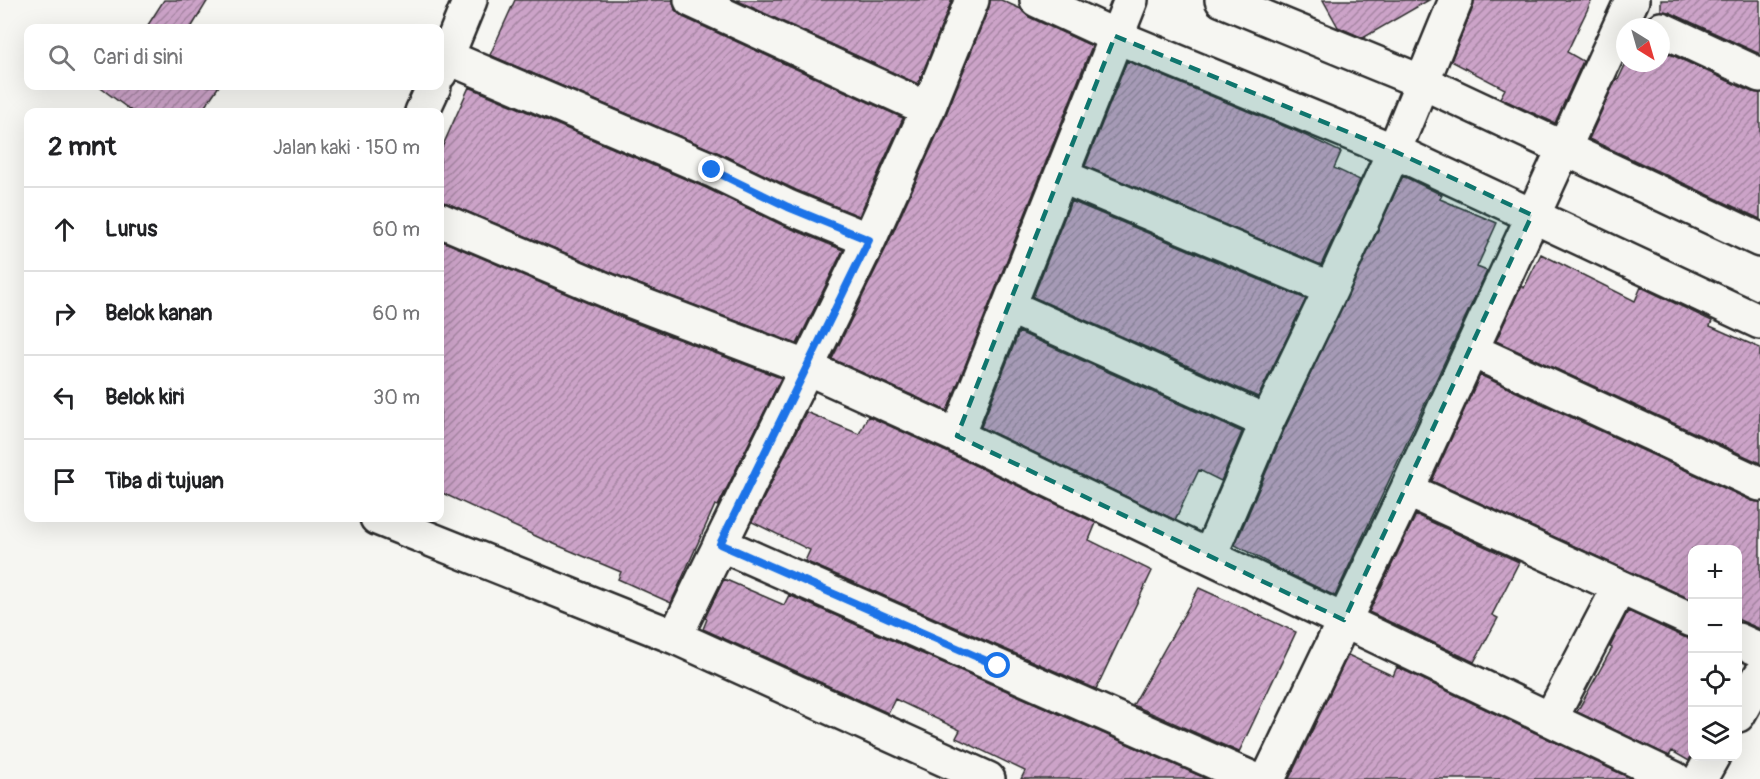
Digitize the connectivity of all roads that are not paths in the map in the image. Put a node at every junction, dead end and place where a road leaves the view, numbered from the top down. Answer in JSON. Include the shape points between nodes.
{"nodes":[{"id":1,"x":470,"y":0,"type":"edge"},
{"id":2,"x":691,"y":0,"type":"edge"},
{"id":3,"x":972,"y":0,"type":"edge"},
{"id":4,"x":1037,"y":0,"type":"edge"},
{"id":5,"x":1131,"y":0,"type":"edge"},
{"id":6,"x":1222,"y":0,"type":"edge"},
{"id":7,"x":1456,"y":0,"type":"edge"},
{"id":8,"x":1629,"y":6,"type":"edge"},
{"id":9,"x":1645,"y":18,"type":"edge"},
{"id":10,"x":1670,"y":33,"type":"edge"},
{"id":11,"x":1115,"y":36,"type":"junction"},
{"id":12,"x":444,"y":62,"type":"edge"},
{"id":13,"x":444,"y":73,"type":"edge"},
{"id":14,"x":1760,"y":75,"type":"edge"},
{"id":15,"x":1422,"y":82,"type":"junction"},
{"id":16,"x":432,"y":90,"type":"edge"},
{"id":17,"x":424,"y":108,"type":"edge"},
{"id":18,"x":928,"y":109,"type":"junction"},
{"id":19,"x":1563,"y":148,"type":"junction"},
{"id":20,"x":1394,"y":151,"type":"junction"},
{"id":21,"x":1062,"y":176,"type":"junction"},
{"id":22,"x":1532,"y":215,"type":"junction"},
{"id":23,"x":444,"y":222,"type":"edge"},
{"id":24,"x":869,"y":240,"type":"junction"},
{"id":25,"x":1760,"y":240,"type":"edge"},
{"id":26,"x":1331,"y":289,"type":"junction"},
{"id":27,"x":1010,"y":307,"type":"junction"},
{"id":28,"x":1760,"y":322,"type":"edge"},
{"id":29,"x":1471,"y":350,"type":"junction"},
{"id":30,"x":806,"y":367,"type":"junction"},
{"id":31,"x":1267,"y":422,"type":"junction"},
{"id":32,"x":957,"y":436,"type":"junction"},
{"id":33,"x":1760,"y":484,"type":"edge"},
{"id":34,"x":1407,"y":490,"type":"junction"},
{"id":35,"x":387,"y":522,"type":"edge"},
{"id":36,"x":720,"y":544,"type":"junction"},
{"id":37,"x":1210,"y":555,"type":"junction"},
{"id":38,"x":1618,"y":588,"type":"junction"},
{"id":39,"x":1688,"y":618,"type":"edge"},
{"id":40,"x":1344,"y":620,"type":"junction"},
{"id":41,"x":675,"y":637,"type":"junction"},
{"id":42,"x":1742,"y":642,"type":"edge"},
{"id":43,"x":1760,"y":650,"type":"edge"},
{"id":44,"x":1760,"y":676,"type":"edge"},
{"id":45,"x":1742,"y":707,"type":"edge"},
{"id":46,"x":1551,"y":718,"type":"junction"},
{"id":47,"x":1710,"y":761,"type":"edge"},
{"id":48,"x":988,"y":779,"type":"edge"},
{"id":49,"x":1253,"y":779,"type":"edge"},
{"id":50,"x":1268,"y":779,"type":"edge"},
{"id":51,"x":1675,"y":779,"type":"edge"},
{"id":52,"x":1700,"y":779,"type":"edge"}],
"edges":[{"from":1,"to":12,"type":"street"},
{"from":2,"to":18,"type":"street"},
{"from":3,"to":18,"type":"street"},
{"from":4,"to":11,"type":"street"},
{"from":5,"to":11,"type":"street"},
{"from":6,"to":15,"type":"street"},
{"from":7,"to":15,"type":"street"},
{"from":8,"to":9,"type":"street"},
{"from":8,"to":19,"type":"street"},
{"from":10,"to":14,"type":"street"},
{"from":11,"to":20,"type":"street"},
{"from":11,"to":21,"type":"street"},
{"from":13,"to":24,"type":"street","via":[[712,170]]},
{"from":15,"to":19,"type":"street"},
{"from":15,"to":20,"type":"street"},
{"from":16,"to":17,"type":"street"},
{"from":18,"to":24,"type":"street"},
{"from":19,"to":22,"type":"street"},
{"from":19,"to":25,"type":"street"},
{"from":20,"to":22,"type":"street"},
{"from":20,"to":26,"type":"street"},
{"from":21,"to":26,"type":"street"},
{"from":21,"to":27,"type":"street"},
{"from":22,"to":28,"type":"street"},
{"from":22,"to":29,"type":"street"},
{"from":23,"to":30,"type":"street","via":[[632,302]]},
{"from":24,"to":30,"type":"street"},
{"from":26,"to":31,"type":"street"},
{"from":27,"to":31,"type":"street"},
{"from":27,"to":32,"type":"street"},
{"from":29,"to":33,"type":"street"},
{"from":29,"to":34,"type":"street"},
{"from":30,"to":32,"type":"street"},
{"from":30,"to":36,"type":"street"},
{"from":31,"to":37,"type":"street"},
{"from":32,"to":37,"type":"street"},
{"from":34,"to":38,"type":"street"},
{"from":34,"to":40,"type":"street"},
{"from":35,"to":41,"type":"street"},
{"from":36,"to":41,"type":"street"},
{"from":36,"to":49,"type":"street"},
{"from":37,"to":40,"type":"street"},
{"from":38,"to":39,"type":"street"},
{"from":38,"to":46,"type":"street"},
{"from":40,"to":46,"type":"street"},
{"from":40,"to":50,"type":"street"},
{"from":41,"to":48,"type":"street"},
{"from":42,"to":43,"type":"street"},
{"from":44,"to":45,"type":"street"},
{"from":46,"to":51,"type":"street"},
{"from":47,"to":52,"type":"street"}]}
